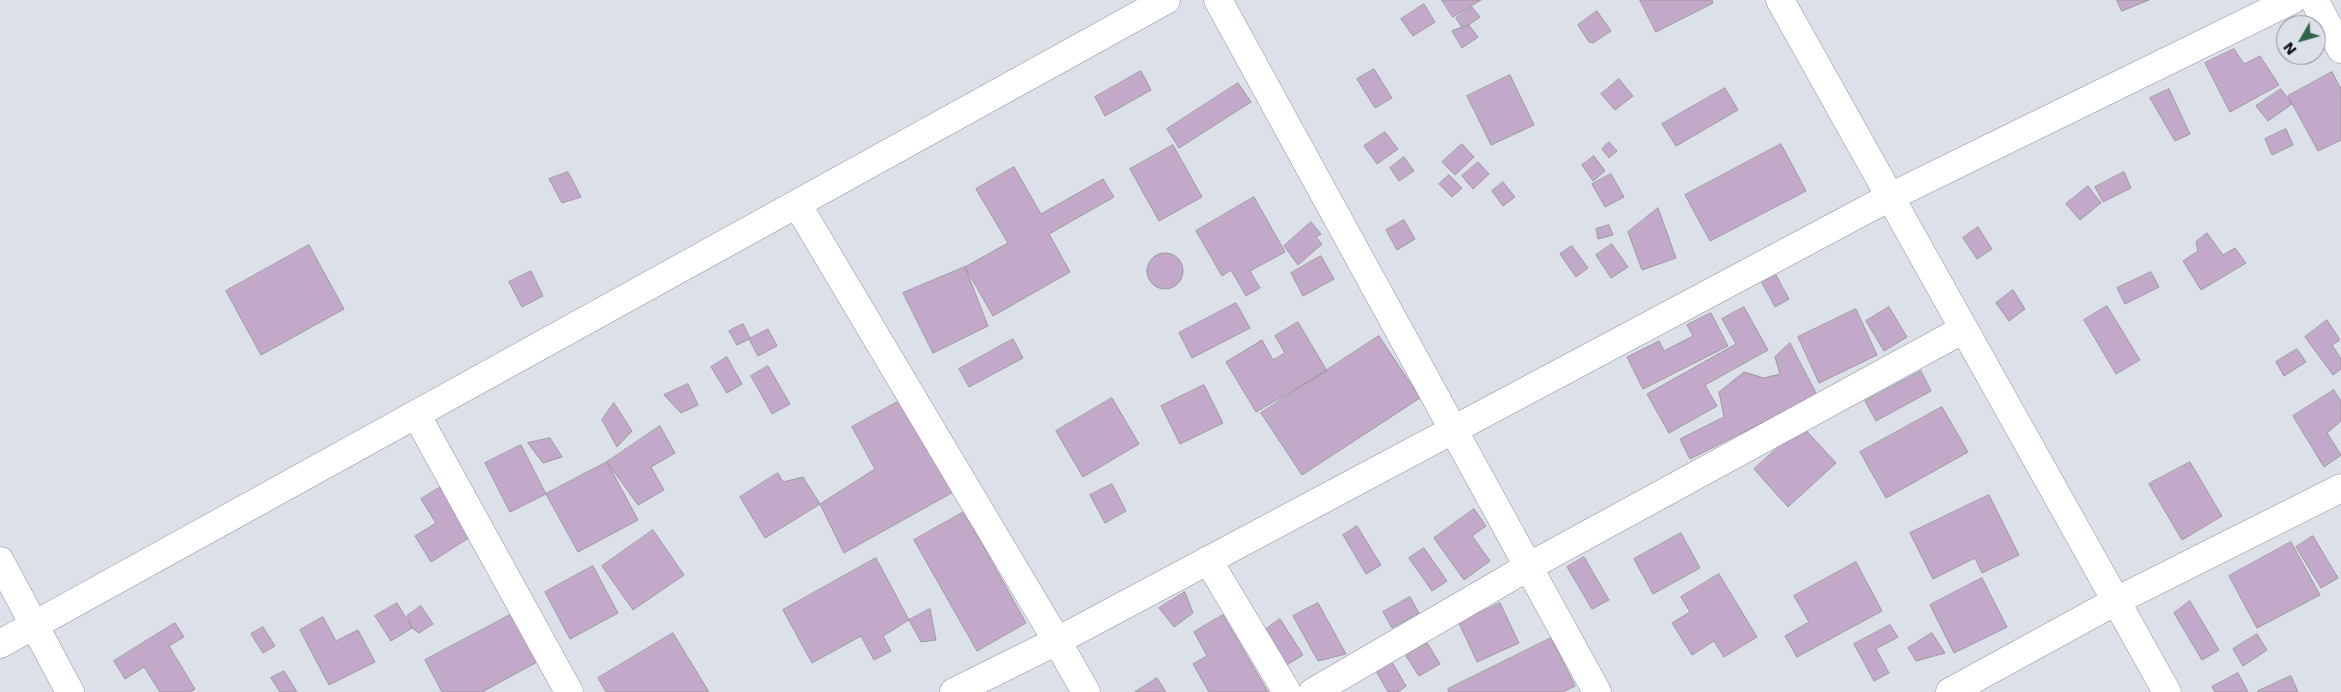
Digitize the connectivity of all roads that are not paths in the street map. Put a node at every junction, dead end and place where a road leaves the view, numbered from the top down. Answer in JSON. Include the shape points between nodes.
{"nodes":[{"id":1,"x":1166,"y":0,"type":"edge"},
{"id":2,"x":1218,"y":0,"type":"edge"},
{"id":3,"x":1780,"y":0,"type":"edge"},
{"id":4,"x":2292,"y":0,"type":"edge"},
{"id":5,"x":2314,"y":0,"type":"edge"},
{"id":6,"x":2341,"y":49,"type":"edge"},
{"id":7,"x":1890,"y":197,"type":"junction"},
{"id":8,"x":797,"y":204,"type":"junction"},
{"id":9,"x":1964,"y":329,"type":"junction"},
{"id":10,"x":416,"y":414,"type":"junction"},
{"id":11,"x":1453,"y":430,"type":"junction"},
{"id":12,"x":2341,"y":488,"type":"edge"},
{"id":13,"x":1208,"y":560,"type":"junction"},
{"id":14,"x":0,"y":561,"type":"edge"},
{"id":15,"x":1528,"y":567,"type":"junction"},
{"id":16,"x":2116,"y":601,"type":"junction"},
{"id":17,"x":35,"y":625,"type":"junction"},
{"id":18,"x":1058,"y":641,"type":"junction"},
{"id":19,"x":0,"y":644,"type":"edge"},
{"id":20,"x":1982,"y":684,"type":"edge"},
{"id":21,"x":70,"y":692,"type":"edge"},
{"id":22,"x":570,"y":692,"type":"edge"},
{"id":23,"x":954,"y":692,"type":"edge"},
{"id":24,"x":1086,"y":692,"type":"edge"},
{"id":25,"x":1287,"y":692,"type":"edge"},
{"id":26,"x":1313,"y":692,"type":"edge"},
{"id":27,"x":1597,"y":692,"type":"edge"},
{"id":28,"x":1950,"y":692,"type":"edge"},
{"id":29,"x":2167,"y":692,"type":"edge"}],
"edges":[{"from":1,"to":8,"type":"street"},
{"from":2,"to":11,"type":"street"},
{"from":3,"to":7,"type":"street"},
{"from":4,"to":7,"type":"street"},
{"from":5,"to":6,"type":"street"},
{"from":7,"to":9,"type":"street"},
{"from":7,"to":11,"type":"street"},
{"from":8,"to":10,"type":"street"},
{"from":8,"to":18,"type":"street"},
{"from":9,"to":15,"type":"street"},
{"from":9,"to":16,"type":"street"},
{"from":10,"to":17,"type":"street"},
{"from":10,"to":22,"type":"street"},
{"from":11,"to":13,"type":"street"},
{"from":11,"to":15,"type":"street"},
{"from":12,"to":16,"type":"street"},
{"from":13,"to":18,"type":"street"},
{"from":13,"to":25,"type":"street"},
{"from":14,"to":17,"type":"street"},
{"from":15,"to":26,"type":"street"},
{"from":15,"to":27,"type":"street"},
{"from":16,"to":20,"type":"street"},
{"from":16,"to":29,"type":"street"},
{"from":17,"to":19,"type":"street"},
{"from":17,"to":21,"type":"street"},
{"from":18,"to":23,"type":"street"},
{"from":18,"to":24,"type":"street"},
{"from":20,"to":28,"type":"street"}]}
